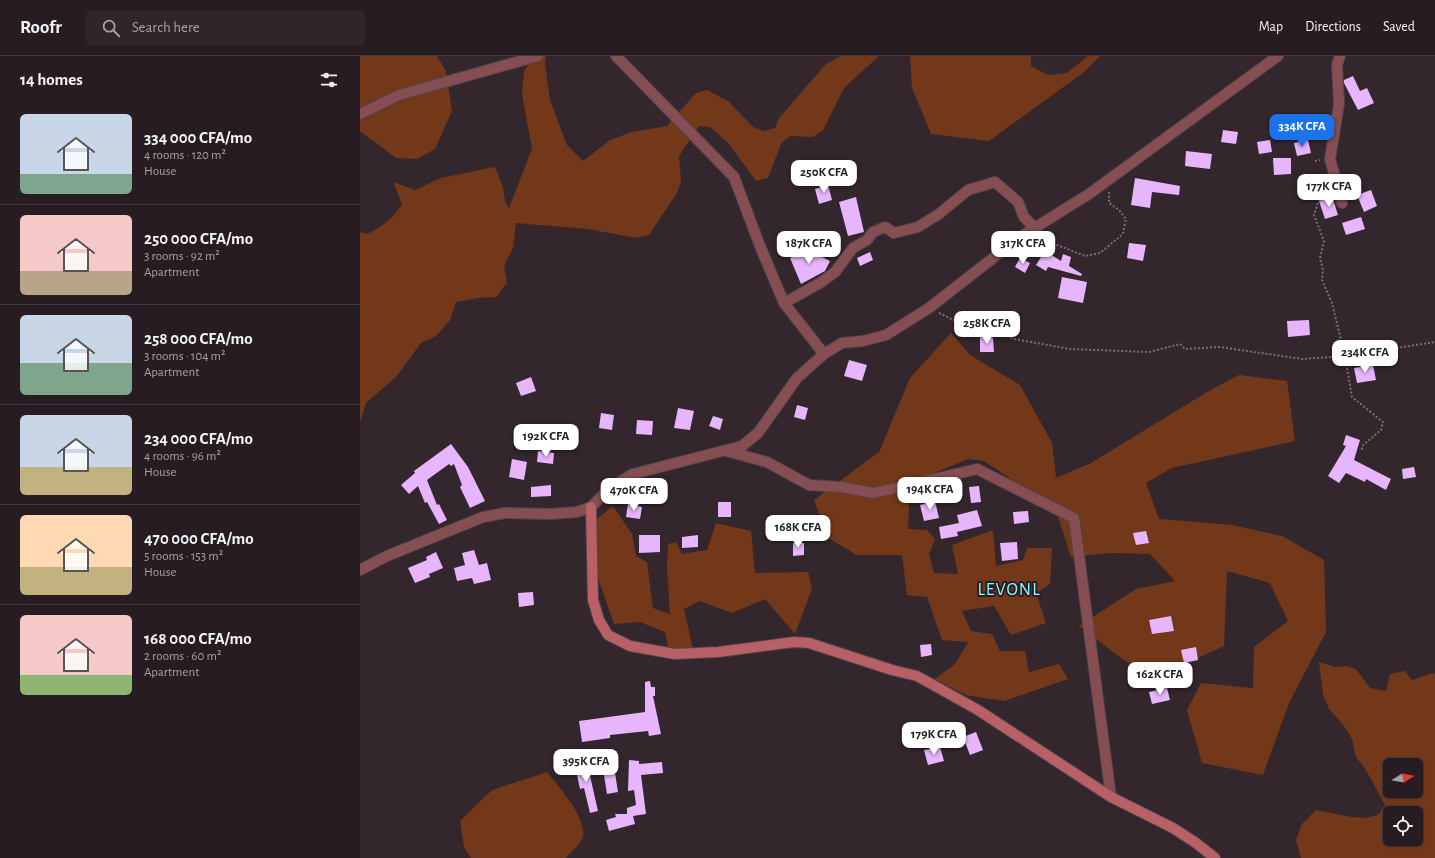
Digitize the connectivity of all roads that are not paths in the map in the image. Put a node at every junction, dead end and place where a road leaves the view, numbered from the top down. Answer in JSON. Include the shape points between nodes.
{"nodes":[{"id":1,"x":538,"y":56,"type":"edge"},
{"id":2,"x":616,"y":56,"type":"edge"},
{"id":3,"x":1278,"y":56,"type":"edge"},
{"id":4,"x":1340,"y":56,"type":"edge"},
{"id":5,"x":360,"y":114,"type":"edge"},
{"id":6,"x":1342,"y":203,"type":"dead end"},
{"id":7,"x":1036,"y":229,"type":"junction"},
{"id":8,"x":784,"y":303,"type":"junction"},
{"id":9,"x":824,"y":354,"type":"junction"},
{"id":10,"x":724,"y":450,"type":"junction"},
{"id":11,"x":592,"y":507,"type":"junction"},
{"id":12,"x":360,"y":570,"type":"edge"},
{"id":13,"x":1111,"y":797,"type":"junction"},
{"id":14,"x":1215,"y":858,"type":"edge"}],
"edges":[{"from":1,"to":5,"type":"street","via":[[399,95]]},
{"from":2,"to":8,"type":"street","via":[[734,177]]},
{"from":3,"to":7,"type":"street","via":[[1110,179]]},
{"from":4,"to":6,"type":"street","via":[[1337,65],[1339,104],[1330,159]]},
{"from":7,"to":8,"type":"street","via":[[1024,217],[1018,202],[995,182],[983,185],[968,190],[939,214],[918,227],[894,233],[885,228],[873,232],[867,240],[853,248],[835,272]]},
{"from":7,"to":9,"type":"street","via":[[1020,237],[929,308],[886,335],[842,343]]},
{"from":8,"to":9,"type":"street"},
{"from":9,"to":10,"type":"street","via":[[797,378],[758,433],[742,446]]},
{"from":10,"to":11,"type":"street","via":[[633,474],[610,488]]},
{"from":10,"to":13,"type":"street","via":[[767,462],[809,486],[841,487],[874,493],[977,469],[1074,518]]},
{"from":11,"to":12,"type":"street","via":[[566,513],[505,513],[483,517],[387,556]]},
{"from":11,"to":13,"type":"street","via":[[593,600],[599,620],[608,635],[630,646],[676,654],[718,652],[794,642],[809,643],[917,676],[978,710]]},
{"from":13,"to":14,"type":"street","via":[[1173,828]]}]}
